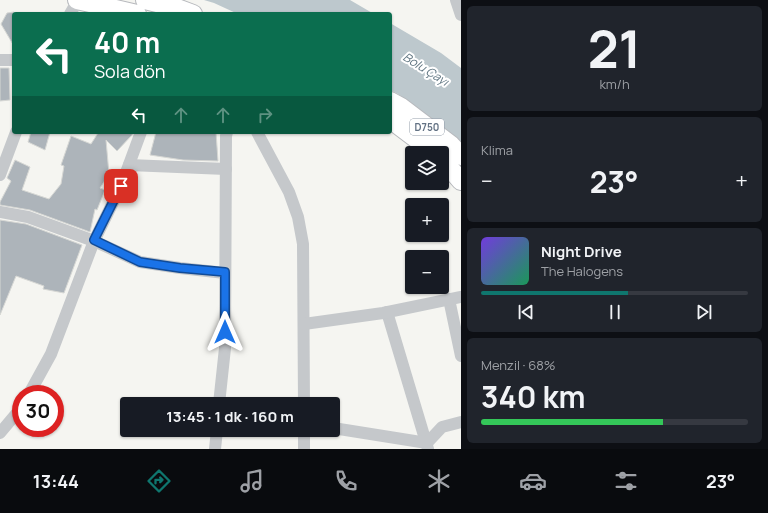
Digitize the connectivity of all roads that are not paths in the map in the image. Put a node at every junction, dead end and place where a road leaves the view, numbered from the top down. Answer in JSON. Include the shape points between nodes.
{"nodes":[{"id":1,"x":78,"y":0,"type":"edge"},
{"id":2,"x":145,"y":0,"type":"edge"},
{"id":3,"x":456,"y":0,"type":"edge"},
{"id":4,"x":181,"y":9,"type":"edge"},
{"id":5,"x":71,"y":12,"type":"edge"},
{"id":6,"x":128,"y":12,"type":"edge"},
{"id":7,"x":461,"y":15,"type":"edge"},
{"id":8,"x":0,"y":60,"type":"edge"},
{"id":9,"x":12,"y":60,"type":"edge"},
{"id":10,"x":392,"y":102,"type":"edge"},
{"id":11,"x":392,"y":121,"type":"edge"},
{"id":12,"x":15,"y":134,"type":"edge"},
{"id":13,"x":140,"y":134,"type":"edge"},
{"id":14,"x":226,"y":134,"type":"edge"},
{"id":15,"x":258,"y":134,"type":"edge"},
{"id":16,"x":426,"y":146,"type":"edge"},
{"id":17,"x":461,"y":156,"type":"edge"},
{"id":18,"x":129,"y":165,"type":"junction"},
{"id":19,"x":449,"y":167,"type":"edge"},
{"id":20,"x":226,"y":169,"type":"junction"},
{"id":21,"x":0,"y":176,"type":"edge"},
{"id":22,"x":461,"y":181,"type":"edge"},
{"id":23,"x":0,"y":212,"type":"edge"},
{"id":24,"x":94,"y":240,"type":"junction"},
{"id":25,"x":225,"y":272,"type":"junction"},
{"id":26,"x":455,"y":298,"type":"edge"},
{"id":27,"x":387,"y":312,"type":"junction"},
{"id":28,"x":304,"y":324,"type":"junction"},
{"id":29,"x":461,"y":356,"type":"edge"},
{"id":30,"x":34,"y":385,"type":"edge"},
{"id":31,"x":220,"y":397,"type":"edge"},
{"id":32,"x":304,"y":397,"type":"edge"},
{"id":33,"x":12,"y":419,"type":"edge"},
{"id":34,"x":461,"y":422,"type":"edge"},
{"id":35,"x":340,"y":429,"type":"edge"},
{"id":36,"x":0,"y":433,"type":"edge"},
{"id":37,"x":216,"y":437,"type":"edge"},
{"id":38,"x":304,"y":437,"type":"edge"},
{"id":39,"x":427,"y":446,"type":"edge"},
{"id":40,"x":215,"y":449,"type":"edge"},
{"id":41,"x":304,"y":449,"type":"edge"}],
"edges":[{"from":1,"to":5,"type":"street"},
{"from":1,"to":6,"type":"highway"},
{"from":2,"to":4,"type":"highway"},
{"from":3,"to":7,"type":"street"},
{"from":8,"to":9,"type":"street"},
{"from":10,"to":17,"type":"highway","number":"D750","via":[[451,145]]},
{"from":11,"to":16,"type":"highway","number":"D750"},
{"from":12,"to":21,"type":"street"},
{"from":13,"to":18,"type":"street"},
{"from":14,"to":20,"type":"street"},
{"from":15,"to":28,"type":"street","via":[[289,192],[298,217],[303,244]]},
{"from":18,"to":20,"type":"street"},
{"from":18,"to":24,"type":"street"},
{"from":19,"to":22,"type":"highway"},
{"from":20,"to":25,"type":"street"},
{"from":23,"to":24,"type":"street","via":[[28,217]]},
{"from":24,"to":25,"type":"street","via":[[140,262]]},
{"from":24,"to":30,"type":"street","via":[[51,354]]},
{"from":25,"to":31,"type":"street","via":[[225,348]]},
{"from":26,"to":27,"type":"street"},
{"from":26,"to":29,"type":"street"},
{"from":27,"to":28,"type":"street"},
{"from":27,"to":39,"type":"street"},
{"from":28,"to":32,"type":"street"},
{"from":33,"to":36,"type":"street"},
{"from":34,"to":39,"type":"street","via":[[442,427]]},
{"from":35,"to":39,"type":"street"},
{"from":37,"to":40,"type":"street"},
{"from":38,"to":41,"type":"street"}]}
